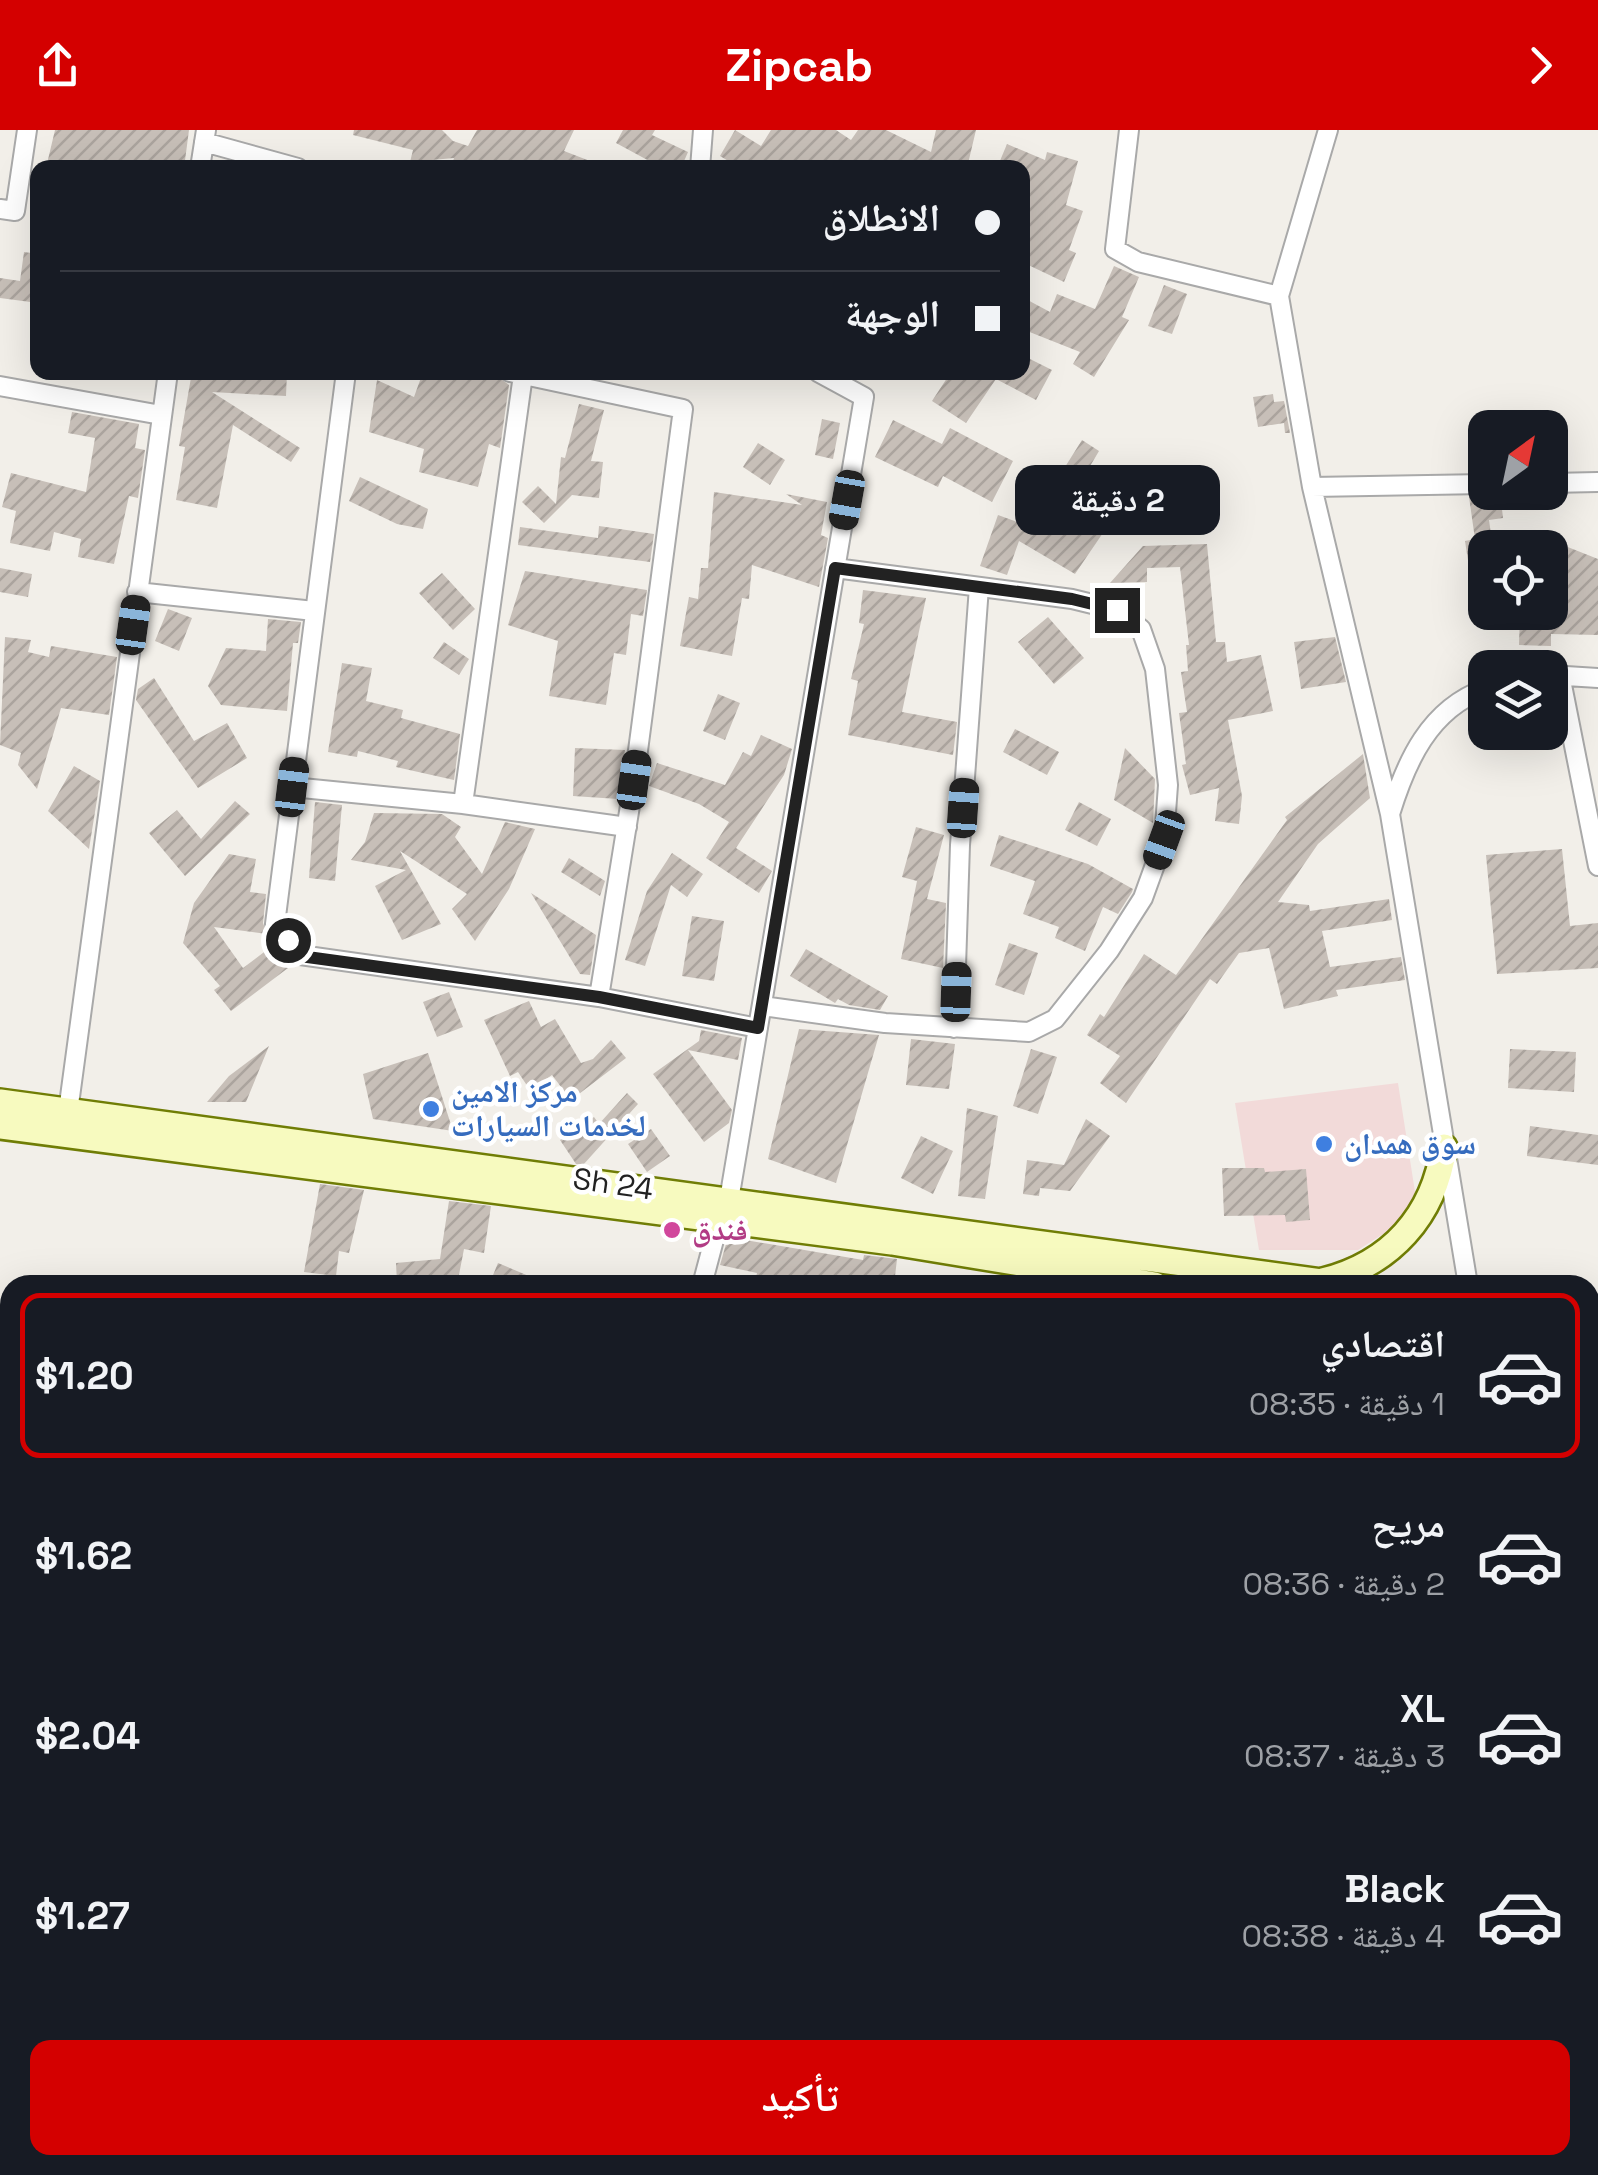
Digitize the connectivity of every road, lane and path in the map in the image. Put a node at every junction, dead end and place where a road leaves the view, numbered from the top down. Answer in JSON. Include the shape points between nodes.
{"nodes":[{"id":1,"x":27,"y":130,"type":"edge"},
{"id":2,"x":703,"y":130,"type":"edge"},
{"id":3,"x":1129,"y":130,"type":"edge"},
{"id":4,"x":1328,"y":130,"type":"edge"},
{"id":5,"x":205,"y":136,"type":"edge"},
{"id":6,"x":275,"y":160,"type":"edge"},
{"id":7,"x":701,"y":160,"type":"edge"},
{"id":8,"x":0,"y":209,"type":"edge"},
{"id":9,"x":1280,"y":296,"type":"junction"},
{"id":10,"x":167,"y":380,"type":"edge"},
{"id":11,"x":345,"y":380,"type":"edge"},
{"id":12,"x":516,"y":380,"type":"edge"},
{"id":13,"x":546,"y":380,"type":"edge"},
{"id":14,"x":833,"y":380,"type":"edge"},
{"id":15,"x":0,"y":386,"type":"edge"},
{"id":16,"x":162,"y":415,"type":"junction"},
{"id":17,"x":1598,"y":482,"type":"edge"},
{"id":18,"x":1568,"y":483,"type":"edge"},
{"id":19,"x":1468,"y":484,"type":"edge"},
{"id":20,"x":1312,"y":488,"type":"junction"},
{"id":21,"x":835,"y":568,"type":"junction"},
{"id":22,"x":980,"y":587,"type":"junction"},
{"id":23,"x":137,"y":592,"type":"junction"},
{"id":24,"x":314,"y":611,"type":"junction"},
{"id":25,"x":1568,"y":676,"type":"edge"},
{"id":26,"x":1598,"y":678,"type":"edge"},
{"id":27,"x":1468,"y":700,"type":"edge"},
{"id":28,"x":1568,"y":733,"type":"edge"},
{"id":29,"x":292,"y":787,"type":"junction"},
{"id":30,"x":464,"y":804,"type":"junction"},
{"id":31,"x":1390,"y":814,"type":"junction"},
{"id":32,"x":627,"y":827,"type":"junction"},
{"id":33,"x":1598,"y":866,"type":"edge"},
{"id":34,"x":599,"y":997,"type":"junction"},
{"id":35,"x":762,"y":1006,"type":"junction"},
{"id":36,"x":758,"y":1028,"type":"junction"},
{"id":37,"x":954,"y":1028,"type":"junction"},
{"id":38,"x":0,"y":1102,"type":"edge"},
{"id":39,"x":66,"y":1123,"type":"junction"},
{"id":40,"x":0,"y":1126,"type":"edge"},
{"id":41,"x":1444,"y":1147,"type":"junction"},
{"id":42,"x":724,"y":1210,"type":"junction"},
{"id":43,"x":705,"y":1275,"type":"edge"},
{"id":44,"x":1095,"y":1275,"type":"edge"},
{"id":45,"x":1265,"y":1275,"type":"edge"},
{"id":46,"x":1347,"y":1275,"type":"edge"},
{"id":47,"x":1466,"y":1275,"type":"edge"}],
"edges":[{"from":1,"to":8,"type":"street","via":[[15,212]]},
{"from":2,"to":7,"type":"street"},
{"from":3,"to":9,"type":"street","via":[[1116,249],[1138,262]]},
{"from":4,"to":9,"type":"street"},
{"from":5,"to":6,"type":"street"},
{"from":9,"to":20,"type":"street"},
{"from":10,"to":16,"type":"street"},
{"from":11,"to":24,"type":"street"},
{"from":12,"to":30,"type":"street"},
{"from":13,"to":32,"type":"street","via":[[684,409]]},
{"from":14,"to":21,"type":"street","via":[[864,397]]},
{"from":15,"to":16,"type":"street"},
{"from":16,"to":23,"type":"street"},
{"from":17,"to":18,"type":"street"},
{"from":19,"to":20,"type":"street"},
{"from":20,"to":31,"type":"street"},
{"from":21,"to":22,"type":"street"},
{"from":21,"to":35,"type":"street"},
{"from":22,"to":37,"type":"street"},
{"from":22,"to":37,"type":"street","via":[[1117,610],[1141,630],[1155,669],[1167,804],[1164,840],[1144,898],[1055,1019],[1029,1032]]},
{"from":23,"to":24,"type":"street"},
{"from":23,"to":39,"type":"street"},
{"from":24,"to":29,"type":"street"},
{"from":25,"to":26,"type":"street"},
{"from":27,"to":31,"type":"street","via":[[1414,749]]},
{"from":28,"to":33,"type":"street"},
{"from":29,"to":30,"type":"street"},
{"from":29,"to":34,"type":"street","via":[[274,924],[300,956]]},
{"from":30,"to":32,"type":"street"},
{"from":31,"to":41,"type":"street"},
{"from":32,"to":34,"type":"street"},
{"from":34,"to":36,"type":"street"},
{"from":35,"to":36,"type":"street"},
{"from":35,"to":37,"type":"street"},
{"from":36,"to":42,"type":"street"},
{"from":38,"to":39,"type":"street","name":"Sh 24"},
{"from":39,"to":40,"type":"street","name":"Sh 24"},
{"from":39,"to":42,"type":"street","name":"Sh 24"},
{"from":41,"to":46,"type":"street","via":[[1435,1190],[1413,1227],[1381,1257]]},
{"from":41,"to":47,"type":"street"},
{"from":42,"to":43,"type":"street"},
{"from":42,"to":44,"type":"street","name":"Sh 24"},
{"from":42,"to":45,"type":"street","name":"Sh 24"}]}
